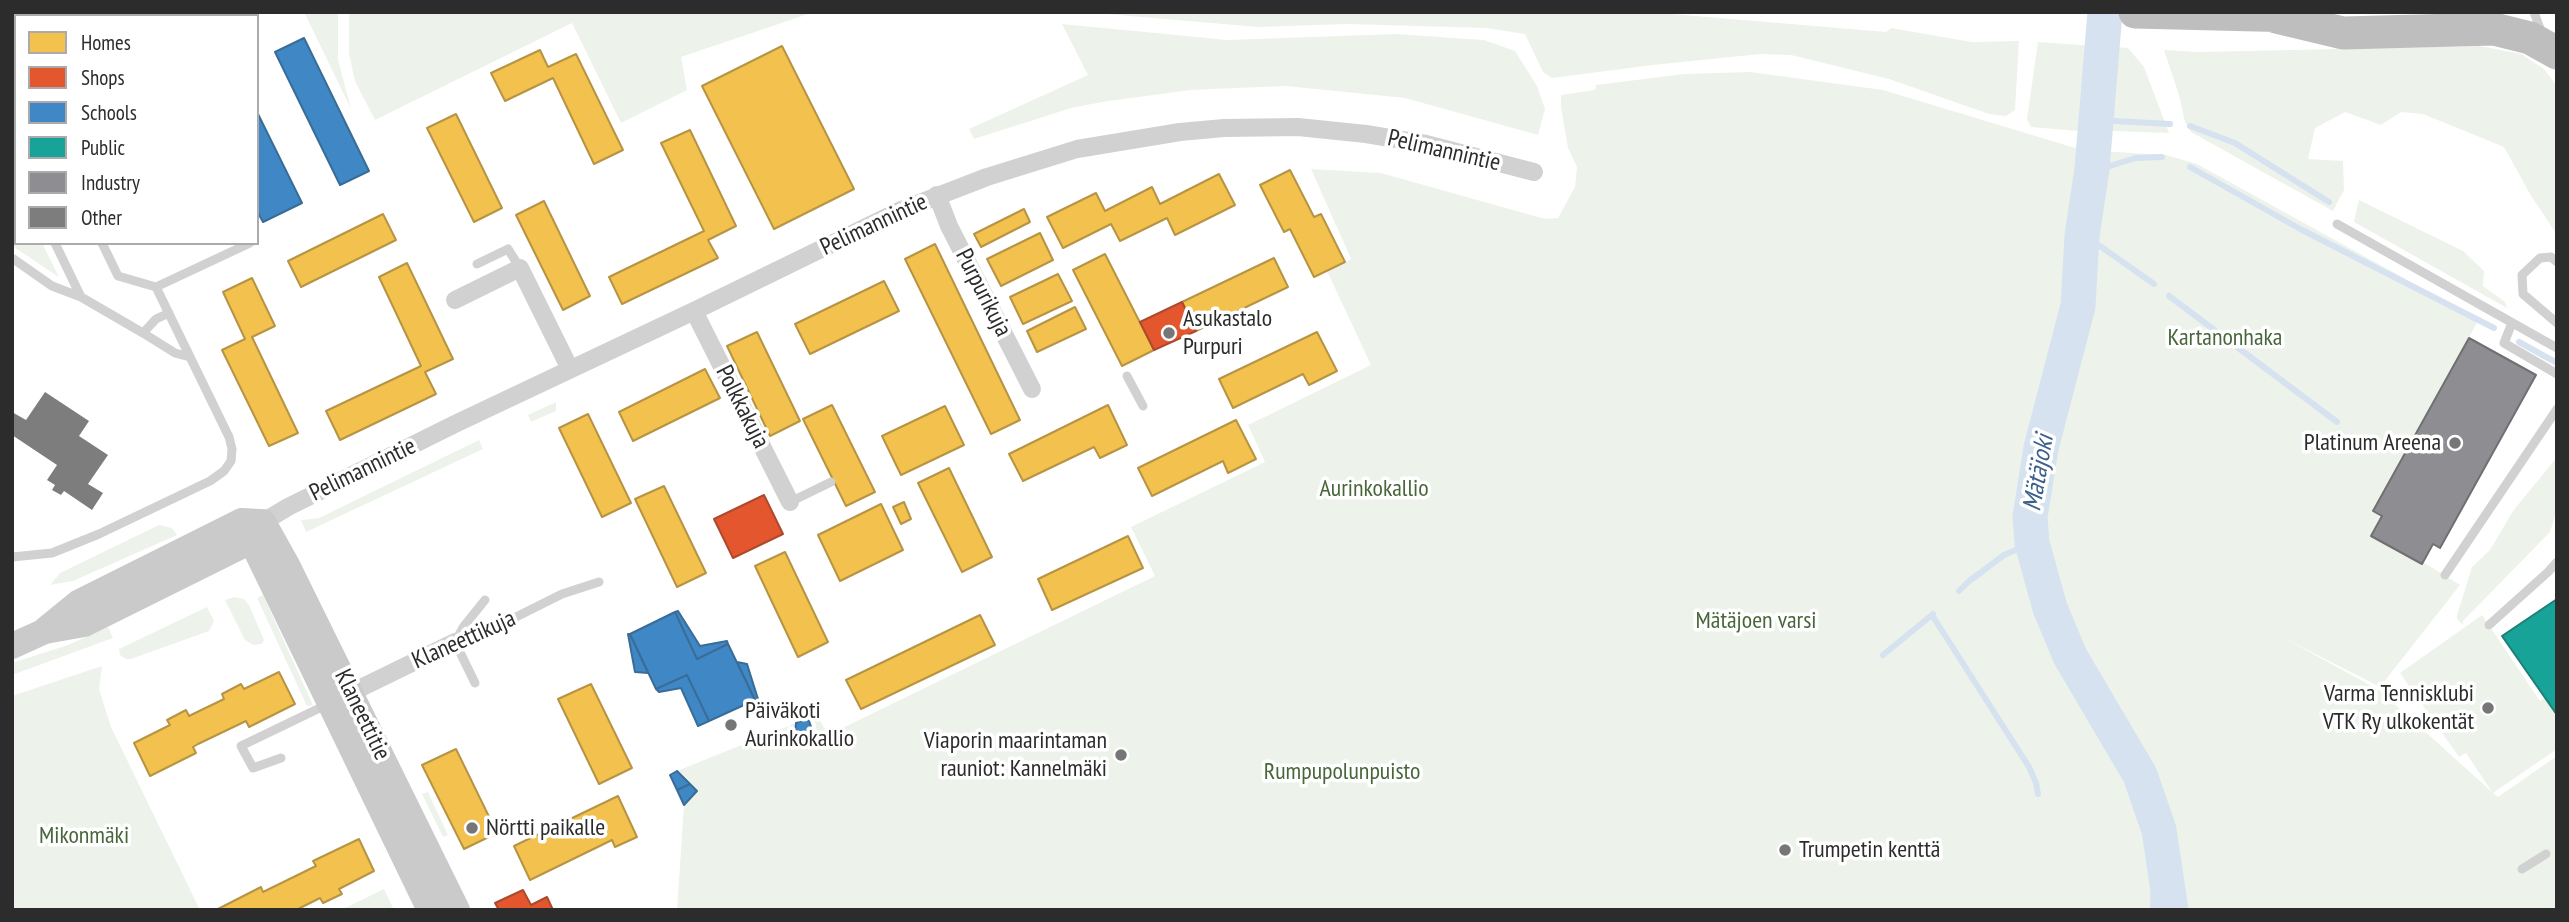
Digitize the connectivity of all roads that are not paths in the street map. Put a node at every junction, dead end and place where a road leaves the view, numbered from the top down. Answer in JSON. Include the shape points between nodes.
{"nodes":[{"id":1,"x":2135,"y":12,"type":"edge"},
{"id":2,"x":2388,"y":12,"type":"edge"},
{"id":3,"x":2534,"y":12,"type":"edge"},
{"id":4,"x":2162,"y":13,"type":"edge"},
{"id":5,"x":2276,"y":17,"type":"junction"},
{"id":6,"x":2551,"y":49,"type":"edge"},
{"id":7,"x":1534,"y":172,"type":"dead end"},
{"id":8,"x":937,"y":195,"type":"junction"},
{"id":9,"x":2337,"y":224,"type":"dead end"},
{"id":10,"x":56,"y":245,"type":"edge"},
{"id":11,"x":103,"y":245,"type":"edge"},
{"id":12,"x":246,"y":245,"type":"edge"},
{"id":13,"x":12,"y":258,"type":"edge"},
{"id":14,"x":2557,"y":262,"type":"edge"},
{"id":15,"x":477,"y":264,"type":"dead end"},
{"id":16,"x":520,"y":268,"type":"junction"},
{"id":17,"x":156,"y":287,"type":"junction"},
{"id":18,"x":81,"y":298,"type":"junction"},
{"id":19,"x":456,"y":300,"type":"dead end"},
{"id":20,"x":694,"y":311,"type":"junction"},
{"id":21,"x":169,"y":313,"type":"junction"},
{"id":22,"x":2512,"y":323,"type":"junction"},
{"id":23,"x":2557,"y":323,"type":"edge"},
{"id":24,"x":143,"y":333,"type":"junction"},
{"id":25,"x":2557,"y":348,"type":"edge"},
{"id":26,"x":190,"y":357,"type":"junction"},
{"id":27,"x":570,"y":369,"type":"junction"},
{"id":28,"x":2557,"y":374,"type":"edge"},
{"id":29,"x":1126,"y":376,"type":"dead end"},
{"id":30,"x":1032,"y":389,"type":"dead end"},
{"id":31,"x":1143,"y":406,"type":"dead end"},
{"id":32,"x":2557,"y":408,"type":"edge"},
{"id":33,"x":831,"y":482,"type":"dead end"},
{"id":34,"x":790,"y":502,"type":"joint"},
{"id":35,"x":252,"y":528,"type":"junction"},
{"id":36,"x":12,"y":557,"type":"edge"},
{"id":37,"x":2557,"y":562,"type":"edge"},
{"id":38,"x":2445,"y":575,"type":"dead end"},
{"id":39,"x":599,"y":582,"type":"dead end"},
{"id":40,"x":485,"y":600,"type":"dead end"},
{"id":41,"x":2489,"y":625,"type":"dead end"},
{"id":42,"x":455,"y":642,"type":"junction"},
{"id":43,"x":12,"y":646,"type":"edge"},
{"id":44,"x":475,"y":683,"type":"dead end"},
{"id":45,"x":341,"y":698,"type":"junction"},
{"id":46,"x":281,"y":758,"type":"dead end"},
{"id":47,"x":2546,"y":854,"type":"dead end"},
{"id":48,"x":2522,"y":869,"type":"dead end"},
{"id":49,"x":430,"y":910,"type":"edge"},
{"id":50,"x":457,"y":910,"type":"edge"}],
"edges":[{"from":1,"to":4,"type":"highway"},
{"from":2,"to":5,"type":"highway"},
{"from":3,"to":6,"type":"lane"},
{"from":4,"to":5,"type":"highway"},
{"from":5,"to":6,"type":"highway","via":[[2343,33],[2494,29]]},
{"from":7,"to":8,"type":"street","name":"Pelimannintie","via":[[1366,134],[1298,127],[1224,128],[1077,149]]},
{"from":8,"to":20,"type":"street","name":"Pelimannintie"},
{"from":8,"to":30,"type":"street","name":"Purpurikuja"},
{"from":9,"to":22,"type":"lane"},
{"from":10,"to":18,"type":"lane"},
{"from":11,"to":17,"type":"lane","via":[[118,276]]},
{"from":12,"to":17,"type":"lane"},
{"from":13,"to":18,"type":"lane","via":[[52,286]]},
{"from":14,"to":23,"type":"lane","via":[[2540,258],[2522,275],[2524,294]]},
{"from":15,"to":16,"type":"lane","via":[[508,249]]},
{"from":16,"to":19,"type":"street"},
{"from":16,"to":27,"type":"street"},
{"from":17,"to":21,"type":"lane"},
{"from":18,"to":24,"type":"lane"},
{"from":20,"to":27,"type":"street","name":"Pelimannintie"},
{"from":20,"to":34,"type":"street","name":"Polkkakuja"},
{"from":21,"to":24,"type":"lane"},
{"from":21,"to":26,"type":"lane"},
{"from":22,"to":25,"type":"lane"},
{"from":22,"to":28,"type":"lane","via":[[2504,343]]},
{"from":24,"to":26,"type":"lane"},
{"from":26,"to":36,"type":"lane","via":[[229,437],[231,461],[224,471],[64,548]]},
{"from":27,"to":35,"type":"street","name":"Pelimannintie"},
{"from":29,"to":31,"type":"lane"},
{"from":32,"to":38,"type":"lane"},
{"from":33,"to":34,"type":"lane"},
{"from":35,"to":43,"type":"street","name":"Pelimannintie","via":[[85,624],[45,631]]},
{"from":35,"to":45,"type":"street","name":"Klaneettitie"},
{"from":37,"to":41,"type":"lane"},
{"from":39,"to":42,"type":"lane","name":"Klaneettikuja","via":[[562,594],[472,639]]},
{"from":40,"to":42,"type":"lane"},
{"from":42,"to":44,"type":"lane"},
{"from":42,"to":45,"type":"street","name":"Klaneettikuja"},
{"from":45,"to":46,"type":"lane","via":[[239,741],[253,768]]},
{"from":45,"to":49,"type":"street","name":"Klaneettitie"},
{"from":45,"to":50,"type":"street","name":"Klaneettitie"},
{"from":47,"to":48,"type":"lane"}]}
